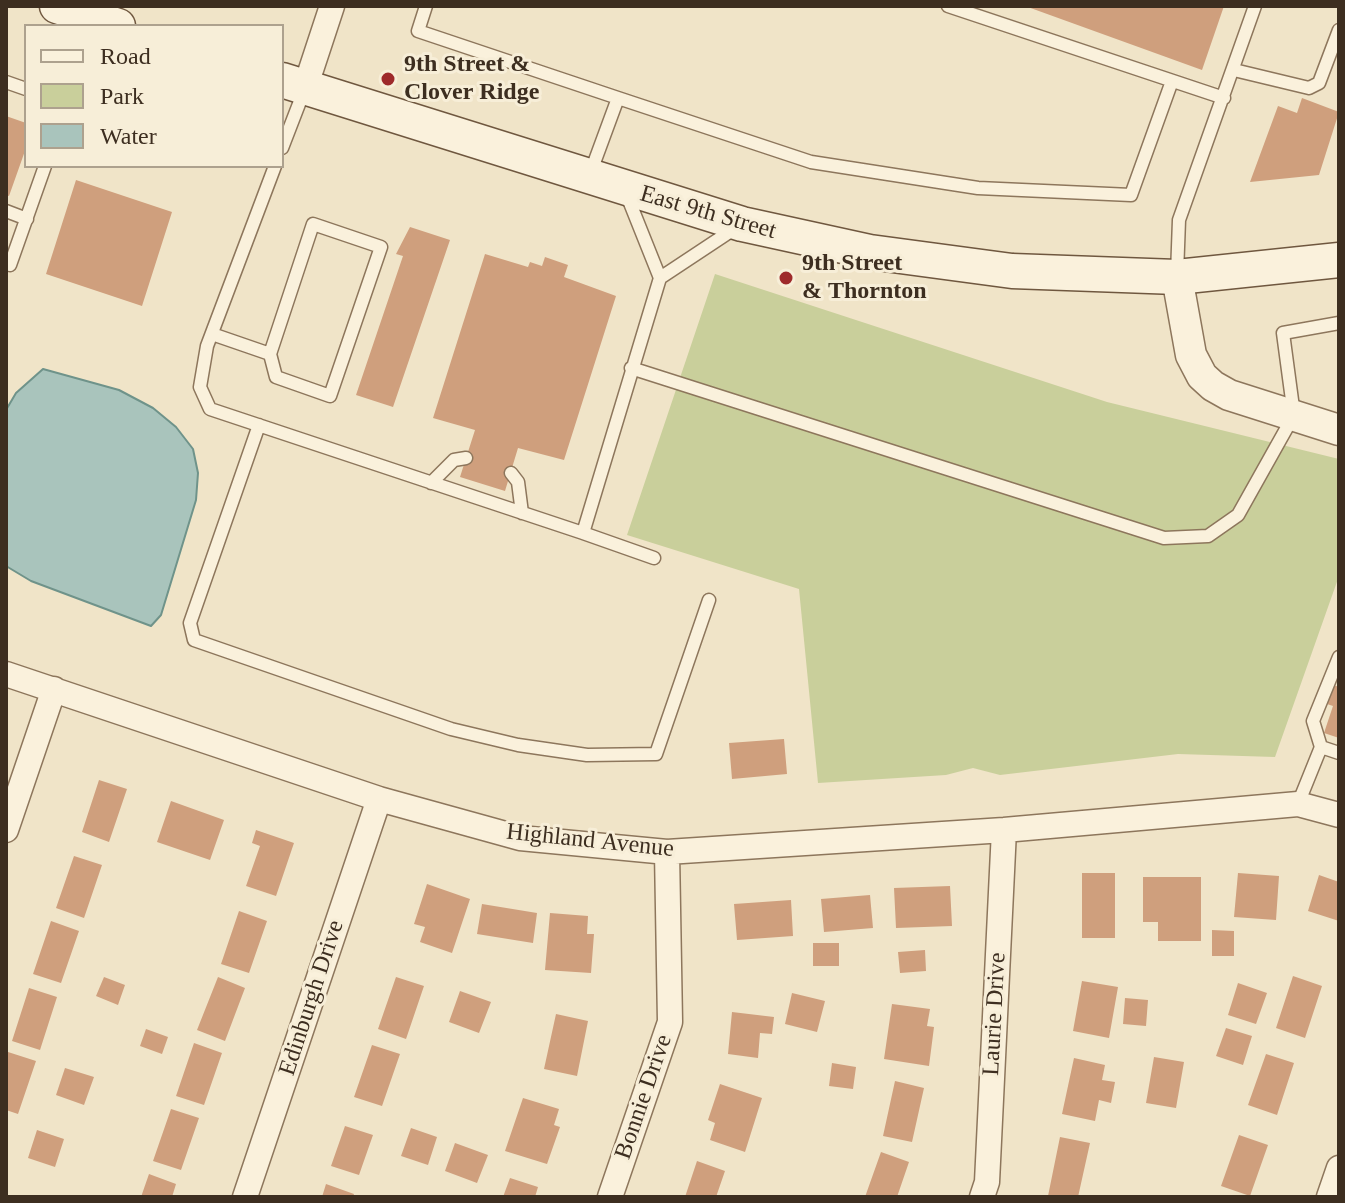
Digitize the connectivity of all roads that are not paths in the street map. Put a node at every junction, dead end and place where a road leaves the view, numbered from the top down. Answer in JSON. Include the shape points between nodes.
{"nodes":[{"id":1,"x":332,"y":6,"type":"edge"},
{"id":2,"x":426,"y":6,"type":"edge"},
{"id":3,"x":948,"y":6,"type":"edge"},
{"id":4,"x":1255,"y":6,"type":"edge"},
{"id":5,"x":55,"y":9,"type":"edge"},
{"id":6,"x":111,"y":24,"type":"edge"},
{"id":7,"x":1339,"y":30,"type":"edge"},
{"id":8,"x":1234,"y":70,"type":"junction"},
{"id":9,"x":1172,"y":81,"type":"junction"},
{"id":10,"x":294,"y":84,"type":"edge"},
{"id":11,"x":618,"y":98,"type":"junction"},
{"id":12,"x":1224,"y":98,"type":"junction"},
{"id":13,"x":284,"y":137,"type":"edge"},
{"id":14,"x":44,"y":168,"type":"edge"},
{"id":15,"x":274,"y":168,"type":"edge"},
{"id":16,"x":589,"y":177,"type":"junction"},
{"id":17,"x":624,"y":190,"type":"junction"},
{"id":18,"x":6,"y":211,"type":"edge"},
{"id":19,"x":27,"y":219,"type":"junction"},
{"id":20,"x":742,"y":224,"type":"junction"},
{"id":21,"x":1339,"y":260,"type":"edge"},
{"id":22,"x":10,"y":265,"type":"dead end"},
{"id":23,"x":1177,"y":277,"type":"junction"},
{"id":24,"x":660,"y":278,"type":"junction"},
{"id":25,"x":1339,"y":323,"type":"edge"},
{"id":26,"x":212,"y":334,"type":"junction"},
{"id":27,"x":270,"y":354,"type":"junction"},
{"id":28,"x":631,"y":368,"type":"junction"},
{"id":29,"x":1294,"y":415,"type":"junction"},
{"id":30,"x":259,"y":425,"type":"junction"},
{"id":31,"x":1339,"y":430,"type":"edge"},
{"id":32,"x":466,"y":458,"type":"dead end"},
{"id":33,"x":511,"y":473,"type":"dead end"},
{"id":34,"x":431,"y":483,"type":"junction"},
{"id":35,"x":522,"y":513,"type":"junction"},
{"id":36,"x":583,"y":533,"type":"junction"},
{"id":37,"x":654,"y":558,"type":"dead end"},
{"id":38,"x":709,"y":600,"type":"dead end"},
{"id":39,"x":1339,"y":657,"type":"edge"},
{"id":40,"x":6,"y":674,"type":"edge"},
{"id":41,"x":54,"y":689,"type":"junction"},
{"id":42,"x":1321,"y":747,"type":"junction"},
{"id":43,"x":1339,"y":753,"type":"edge"},
{"id":44,"x":379,"y":799,"type":"junction"},
{"id":45,"x":1298,"y":804,"type":"junction"},
{"id":46,"x":1339,"y":815,"type":"edge"},
{"id":47,"x":6,"y":830,"type":"edge"},
{"id":48,"x":1004,"y":830,"type":"junction"},
{"id":49,"x":667,"y":852,"type":"junction"},
{"id":50,"x":1339,"y":1168,"type":"edge"},
{"id":51,"x":245,"y":1197,"type":"edge"},
{"id":52,"x":610,"y":1197,"type":"edge"},
{"id":53,"x":982,"y":1197,"type":"edge"},
{"id":54,"x":1329,"y":1197,"type":"edge"}],
"edges":[{"from":1,"to":10,"type":"street"},
{"from":2,"to":11,"type":"lane","via":[[418,31]]},
{"from":3,"to":9,"type":"lane"},
{"from":4,"to":8,"type":"lane"},
{"from":5,"to":6,"type":"main road"},
{"from":7,"to":8,"type":"lane","via":[[1319,83],[1309,88]]},
{"from":8,"to":12,"type":"lane"},
{"from":9,"to":11,"type":"lane","via":[[1131,195],[978,188],[811,162]]},
{"from":9,"to":12,"type":"lane"},
{"from":10,"to":13,"type":"lane"},
{"from":10,"to":16,"type":"main road","name":"East 9th Street"},
{"from":11,"to":16,"type":"lane"},
{"from":12,"to":23,"type":"lane","via":[[1179,220]]},
{"from":14,"to":19,"type":"lane"},
{"from":15,"to":26,"type":"lane"},
{"from":16,"to":17,"type":"main road","name":"East 9th Street"},
{"from":17,"to":20,"type":"main road","name":"East 9th Street"},
{"from":17,"to":24,"type":"lane"},
{"from":18,"to":19,"type":"lane"},
{"from":19,"to":22,"type":"lane"},
{"from":20,"to":23,"type":"main road","name":"East 9th Street","via":[[870,252],[1012,271]]},
{"from":20,"to":24,"type":"lane"},
{"from":21,"to":23,"type":"main road","name":"East 9th Street"},
{"from":23,"to":29,"type":"street","via":[[1191,355],[1202,376],[1229,395]]},
{"from":24,"to":28,"type":"lane"},
{"from":25,"to":29,"type":"lane","via":[[1283,333]]},
{"from":26,"to":27,"type":"lane"},
{"from":26,"to":30,"type":"lane","via":[[200,387],[210,409]]},
{"from":27,"to":27,"type":"lane","via":[[313,224],[381,247],[330,396],[276,377]]},
{"from":28,"to":29,"type":"lane","via":[[1164,538],[1208,536],[1238,515]]},
{"from":28,"to":36,"type":"lane"},
{"from":29,"to":31,"type":"street"},
{"from":30,"to":34,"type":"lane"},
{"from":30,"to":38,"type":"lane","via":[[190,623],[194,640],[451,729],[587,755],[656,754]]},
{"from":32,"to":34,"type":"lane","via":[[454,460]]},
{"from":33,"to":35,"type":"lane","via":[[518,482]]},
{"from":34,"to":35,"type":"lane"},
{"from":35,"to":36,"type":"lane"},
{"from":36,"to":37,"type":"lane"},
{"from":39,"to":42,"type":"lane","via":[[1313,721]]},
{"from":40,"to":41,"type":"street","name":"Highland Avenue"},
{"from":41,"to":44,"type":"street","name":"Highland Avenue"},
{"from":41,"to":47,"type":"street"},
{"from":42,"to":43,"type":"lane"},
{"from":42,"to":45,"type":"lane"},
{"from":44,"to":49,"type":"street","name":"Highland Avenue","via":[[520,838]]},
{"from":44,"to":51,"type":"street","name":"Edinburgh Drive"},
{"from":45,"to":46,"type":"street","name":"Highland Avenue"},
{"from":45,"to":48,"type":"street","name":"Highland Avenue"},
{"from":48,"to":49,"type":"street","name":"Highland Avenue"},
{"from":48,"to":53,"type":"street","name":"Laurie Drive","via":[[987,1182]]},
{"from":49,"to":52,"type":"street","name":"Bonnie Drive","via":[[670,1022]]},
{"from":50,"to":54,"type":"street"}]}
